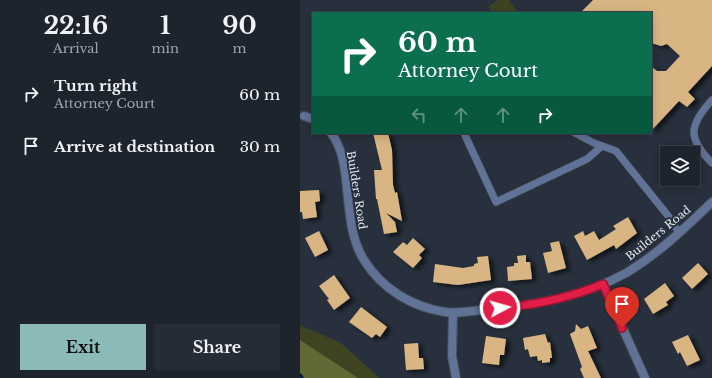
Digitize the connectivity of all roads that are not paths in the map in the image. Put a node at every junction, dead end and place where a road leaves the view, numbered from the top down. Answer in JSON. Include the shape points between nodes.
{"nodes":[{"id":1,"x":712,"y":100,"type":"edge"},
{"id":2,"x":304,"y":116,"type":"dead end"},
{"id":3,"x":312,"y":119,"type":"edge"},
{"id":4,"x":332,"y":134,"type":"edge"},
{"id":5,"x":464,"y":134,"type":"edge"},
{"id":6,"x":577,"y":134,"type":"edge"},
{"id":7,"x":602,"y":146,"type":"junction"},
{"id":8,"x":712,"y":163,"type":"edge"},
{"id":9,"x":712,"y":202,"type":"edge"},
{"id":10,"x":679,"y":233,"type":"junction"},
{"id":11,"x":603,"y":284,"type":"junction"},
{"id":12,"x":453,"y":313,"type":"junction"},
{"id":13,"x":456,"y":378,"type":"edge"},
{"id":14,"x":645,"y":378,"type":"edge"}],
"edges":[{"from":1,"to":8,"type":"lane","via":[[696,119],[694,135],[699,149]]},
{"from":2,"to":3,"type":"street"},
{"from":4,"to":12,"type":"street","name":"Builders Road","via":[[339,145],[344,165],[352,231],[364,260],[374,274],[397,294],[430,309]]},
{"from":5,"to":7,"type":"lane","via":[[496,202],[587,159]]},
{"from":6,"to":7,"type":"lane"},
{"from":7,"to":10,"type":"lane","via":[[620,154]]},
{"from":9,"to":10,"type":"street","name":"Builders Road"},
{"from":10,"to":11,"type":"street","name":"Builders Road","via":[[649,258]]},
{"from":11,"to":12,"type":"street","name":"Builders Road","via":[[558,300]]},
{"from":11,"to":14,"type":"street"},
{"from":12,"to":13,"type":"street","via":[[452,356]]}]}
